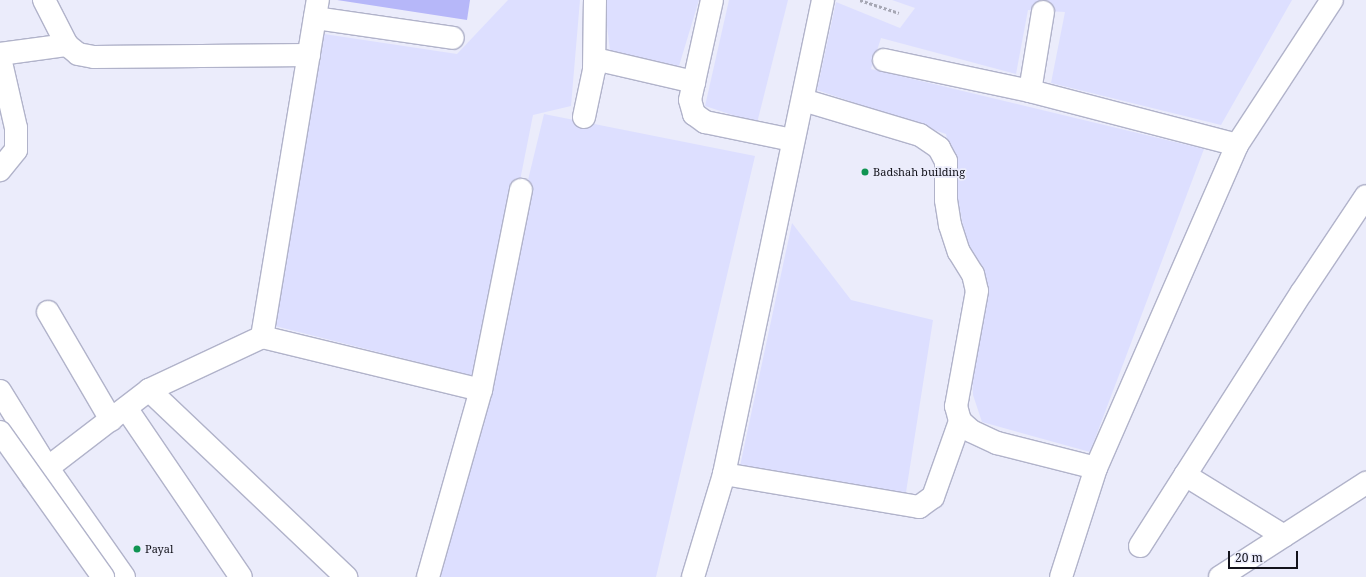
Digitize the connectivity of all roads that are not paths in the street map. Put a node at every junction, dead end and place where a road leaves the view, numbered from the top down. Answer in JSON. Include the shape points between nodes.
{"nodes":[{"id":1,"x":44,"y":0,"type":"edge"},
{"id":2,"x":595,"y":0,"type":"edge"},
{"id":3,"x":712,"y":0,"type":"edge"},
{"id":4,"x":823,"y":0,"type":"edge"},
{"id":5,"x":1332,"y":0,"type":"edge"},
{"id":6,"x":317,"y":9,"type":"edge"},
{"id":7,"x":1043,"y":12,"type":"dead end"},
{"id":8,"x":453,"y":38,"type":"dead end"},
{"id":9,"x":67,"y":46,"type":"junction"},
{"id":10,"x":0,"y":54,"type":"edge"},
{"id":11,"x":309,"y":55,"type":"junction"},
{"id":12,"x":0,"y":58,"type":"edge"},
{"id":13,"x":595,"y":59,"type":"junction"},
{"id":14,"x":884,"y":60,"type":"dead end"},
{"id":15,"x":694,"y":82,"type":"junction"},
{"id":16,"x":1030,"y":91,"type":"junction"},
{"id":17,"x":803,"y":100,"type":"junction"},
{"id":18,"x":584,"y":117,"type":"dead end"},
{"id":19,"x":792,"y":140,"type":"junction"},
{"id":20,"x":1237,"y":145,"type":"junction"},
{"id":21,"x":0,"y":170,"type":"edge"},
{"id":22,"x":521,"y":190,"type":"dead end"},
{"id":23,"x":1366,"y":196,"type":"edge"},
{"id":24,"x":48,"y":312,"type":"dead end"},
{"id":25,"x":262,"y":337,"type":"junction"},
{"id":26,"x":149,"y":390,"type":"junction"},
{"id":27,"x":481,"y":390,"type":"junction"},
{"id":28,"x":0,"y":391,"type":"edge"},
{"id":29,"x":119,"y":414,"type":"junction"},
{"id":30,"x":960,"y":421,"type":"junction"},
{"id":31,"x":3,"y":424,"type":"edge"},
{"id":32,"x":32,"y":443,"type":"junction"},
{"id":33,"x":0,"y":447,"type":"edge"},
{"id":34,"x":47,"y":467,"type":"junction"},
{"id":35,"x":1096,"y":468,"type":"junction"},
{"id":36,"x":724,"y":474,"type":"junction"},
{"id":37,"x":1185,"y":475,"type":"junction"},
{"id":38,"x":1366,"y":483,"type":"edge"},
{"id":39,"x":26,"y":485,"type":"junction"},
{"id":40,"x":1284,"y":536,"type":"junction"},
{"id":41,"x":1140,"y":546,"type":"dead end"},
{"id":42,"x":90,"y":577,"type":"edge"},
{"id":43,"x":103,"y":577,"type":"edge"},
{"id":44,"x":124,"y":577,"type":"edge"},
{"id":45,"x":241,"y":577,"type":"edge"},
{"id":46,"x":346,"y":577,"type":"edge"},
{"id":47,"x":428,"y":577,"type":"edge"},
{"id":48,"x":693,"y":577,"type":"edge"},
{"id":49,"x":1061,"y":577,"type":"edge"},
{"id":50,"x":1220,"y":577,"type":"edge"}],
"edges":[{"from":1,"to":9,"type":"main road"},
{"from":2,"to":13,"type":"main road"},
{"from":3,"to":15,"type":"main road"},
{"from":4,"to":17,"type":"main road"},
{"from":5,"to":20,"type":"main road"},
{"from":6,"to":8,"type":"main road"},
{"from":6,"to":11,"type":"main road"},
{"from":7,"to":16,"type":"main road"},
{"from":9,"to":10,"type":"main road"},
{"from":9,"to":11,"type":"main road","via":[[78,54],[94,56]]},
{"from":11,"to":25,"type":"main road"},
{"from":12,"to":21,"type":"main road","via":[[16,128],[16,150]]},
{"from":13,"to":15,"type":"main road"},
{"from":13,"to":18,"type":"main road"},
{"from":14,"to":16,"type":"main road"},
{"from":15,"to":19,"type":"main road","via":[[690,100],[694,114],[705,122]]},
{"from":16,"to":20,"type":"main road"},
{"from":17,"to":19,"type":"main road"},
{"from":17,"to":30,"type":"main road","via":[[920,135],[940,148],[946,161],[946,200],[950,225],[959,252],[973,274],[976,291],[956,406]]},
{"from":19,"to":36,"type":"main road"},
{"from":20,"to":35,"type":"main road"},
{"from":22,"to":27,"type":"main road"},
{"from":23,"to":37,"type":"main road"},
{"from":24,"to":29,"type":"main road"},
{"from":25,"to":26,"type":"main road"},
{"from":25,"to":27,"type":"main road"},
{"from":26,"to":29,"type":"main road"},
{"from":26,"to":46,"type":"main road"},
{"from":27,"to":47,"type":"main road"},
{"from":28,"to":32,"type":"main road"},
{"from":29,"to":34,"type":"main road"},
{"from":29,"to":45,"type":"main road"},
{"from":30,"to":35,"type":"main road","via":[[971,431],[997,442]]},
{"from":30,"to":36,"type":"main road","via":[[933,497],[919,507]]},
{"from":31,"to":32,"type":"main road","via":[[17,437]]},
{"from":31,"to":43,"type":"main road","bridge":true},
{"from":32,"to":34,"type":"main road"},
{"from":33,"to":39,"type":"main road"},
{"from":34,"to":39,"type":"main road"},
{"from":34,"to":44,"type":"main road"},
{"from":35,"to":49,"type":"main road"},
{"from":36,"to":48,"type":"main road"},
{"from":37,"to":40,"type":"main road"},
{"from":37,"to":41,"type":"main road"},
{"from":38,"to":40,"type":"main road"},
{"from":39,"to":42,"type":"main road"},
{"from":40,"to":50,"type":"main road"}]}
